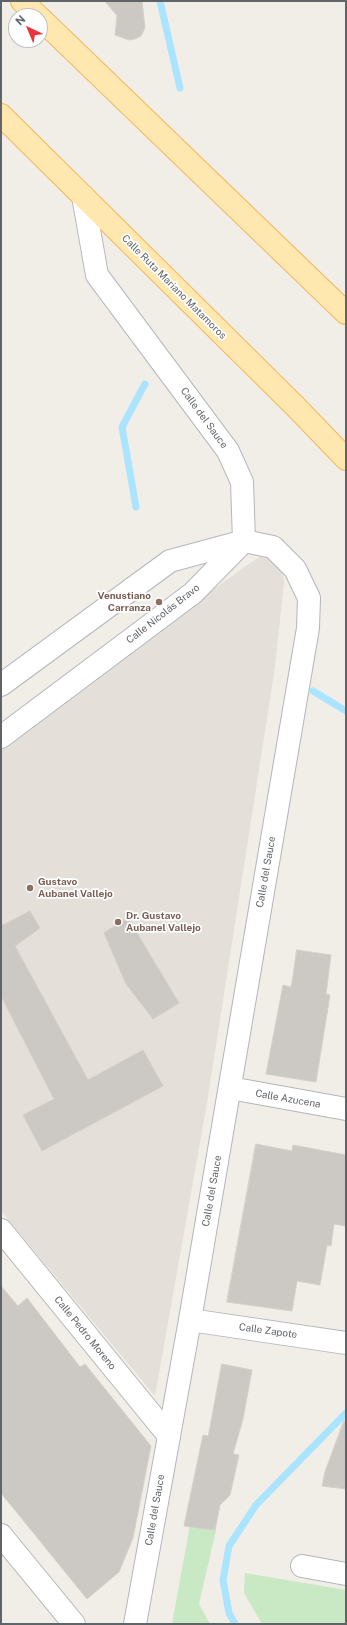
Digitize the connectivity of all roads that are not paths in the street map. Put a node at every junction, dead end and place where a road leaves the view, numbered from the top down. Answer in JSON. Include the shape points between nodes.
{"nodes":[{"id":1,"x":22,"y":1,"type":"edge"},
{"id":2,"x":29,"y":8,"type":"edge"},
{"id":3,"x":48,"y":26,"type":"edge"},
{"id":4,"x":1,"y":115,"type":"edge"},
{"id":5,"x":83,"y":196,"type":"junction"},
{"id":6,"x":346,"y":313,"type":"edge"},
{"id":7,"x":346,"y":459,"type":"edge"},
{"id":8,"x":244,"y":541,"type":"junction"},
{"id":9,"x":1,"y":686,"type":"edge"},
{"id":10,"x":1,"y":737,"type":"edge"},
{"id":11,"x":230,"y":1088,"type":"junction"},
{"id":12,"x":346,"y":1110,"type":"edge"},
{"id":13,"x":1,"y":1230,"type":"edge"},
{"id":14,"x":190,"y":1320,"type":"junction"},
{"id":15,"x":346,"y":1343,"type":"edge"},
{"id":16,"x":169,"y":1436,"type":"junction"},
{"id":17,"x":1,"y":1535,"type":"edge"},
{"id":18,"x":302,"y":1566,"type":"dead end"},
{"id":19,"x":346,"y":1574,"type":"edge"},
{"id":20,"x":74,"y":1624,"type":"edge"},
{"id":21,"x":135,"y":1624,"type":"edge"}],
"edges":[{"from":1,"to":2,"type":"main road"},
{"from":3,"to":6,"type":"main road"},
{"from":4,"to":5,"type":"main road","name":"Calle Ruta Mariano Matamoros"},
{"from":5,"to":7,"type":"main road","name":"Calle Ruta Mariano Matamoros"},
{"from":5,"to":8,"type":"street","name":"Calle del Sauce","via":[[97,276],[228,451],[242,482]]},
{"from":8,"to":9,"type":"street","via":[[170,561]]},
{"from":8,"to":10,"type":"street","name":"Calle Nicolás Bravo","via":[[193,593]]},
{"from":8,"to":11,"type":"street","name":"Calle del Sauce","via":[[273,547],[295,569],[310,598],[308,628]]},
{"from":11,"to":12,"type":"street","name":"Calle Azucena"},
{"from":11,"to":14,"type":"street","name":"Calle del Sauce"},
{"from":13,"to":16,"type":"street","name":"Calle Pedro Moreno"},
{"from":14,"to":15,"type":"street","name":"Calle Zapote"},
{"from":14,"to":16,"type":"street","name":"Calle del Sauce"},
{"from":16,"to":21,"type":"street","name":"Calle del Sauce"},
{"from":17,"to":20,"type":"street"},
{"from":18,"to":19,"type":"street"}]}
